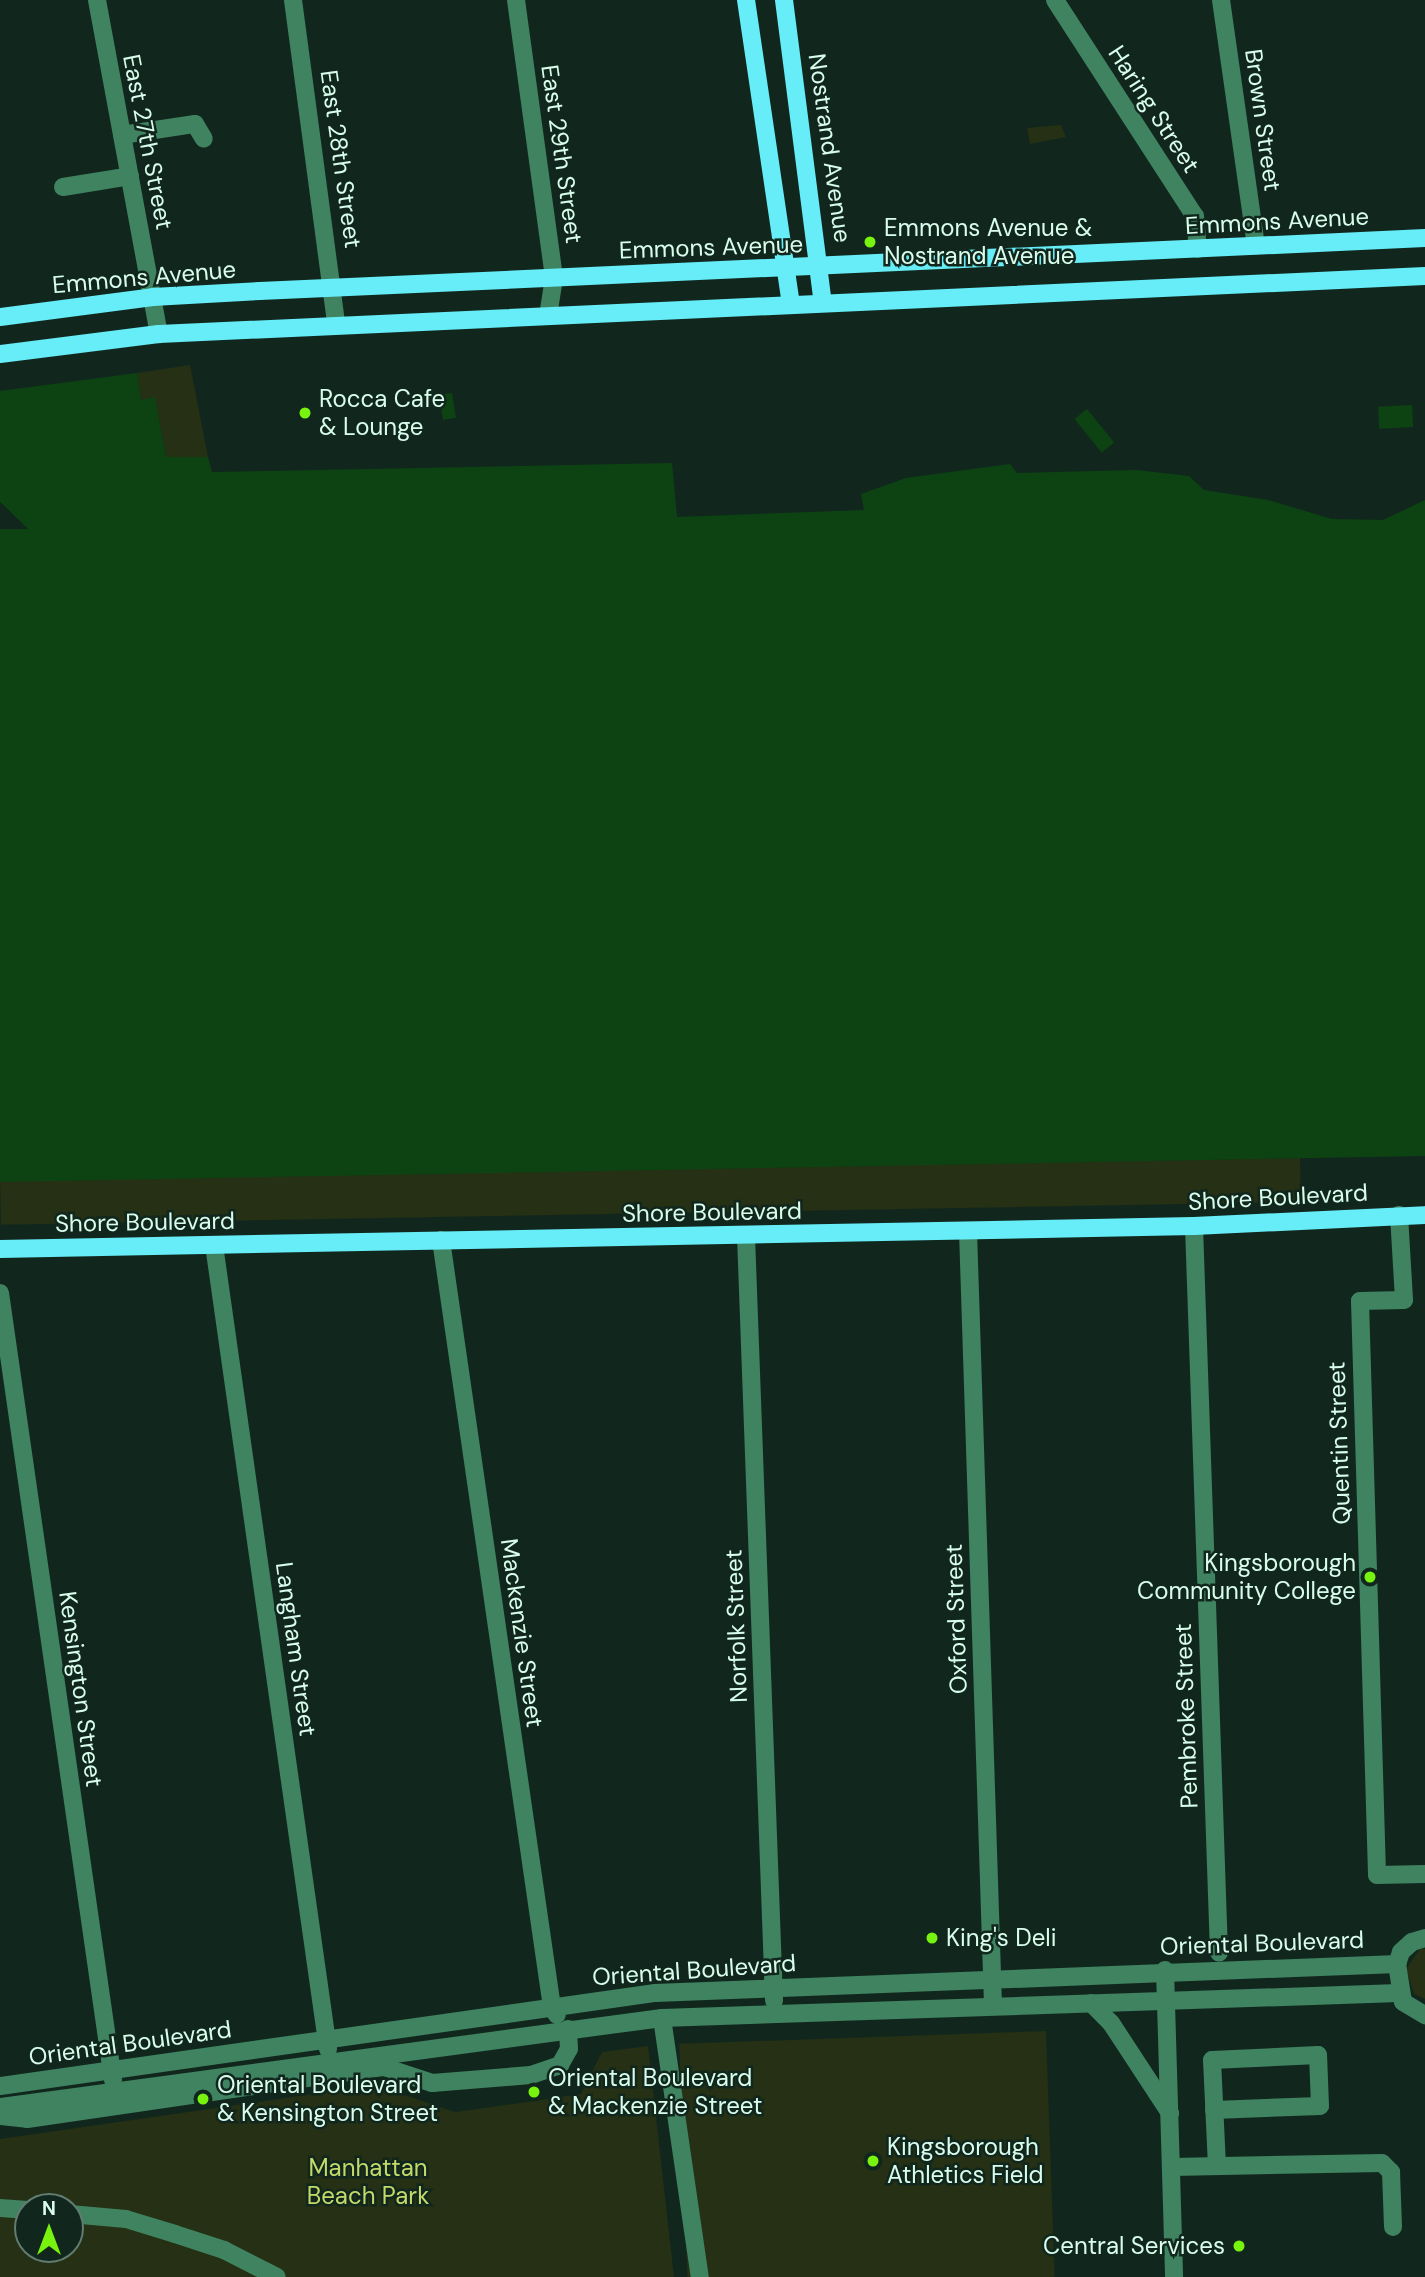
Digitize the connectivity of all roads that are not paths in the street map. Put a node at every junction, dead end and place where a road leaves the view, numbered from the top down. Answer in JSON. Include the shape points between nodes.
{"nodes":[{"id":1,"x":97,"y":0,"type":"edge"},
{"id":2,"x":293,"y":0,"type":"edge"},
{"id":3,"x":516,"y":0,"type":"edge"},
{"id":4,"x":746,"y":0,"type":"edge"},
{"id":5,"x":784,"y":0,"type":"edge"},
{"id":6,"x":1055,"y":0,"type":"edge"},
{"id":7,"x":1221,"y":0,"type":"edge"},
{"id":8,"x":122,"y":135,"type":"junction"},
{"id":9,"x":204,"y":139,"type":"dead end"},
{"id":10,"x":130,"y":176,"type":"junction"},
{"id":11,"x":63,"y":187,"type":"dead end"},
{"id":12,"x":1425,"y":238,"type":"edge"},
{"id":13,"x":1256,"y":246,"type":"junction"},
{"id":14,"x":1198,"y":249,"type":"junction"},
{"id":15,"x":821,"y":267,"type":"junction"},
{"id":16,"x":786,"y":268,"type":"junction"},
{"id":17,"x":1425,"y":276,"type":"edge"},
{"id":18,"x":555,"y":278,"type":"junction"},
{"id":19,"x":335,"y":288,"type":"junction"},
{"id":20,"x":153,"y":297,"type":"junction"},
{"id":21,"x":823,"y":303,"type":"junction"},
{"id":22,"x":792,"y":304,"type":"junction"},
{"id":23,"x":548,"y":315,"type":"junction"},
{"id":24,"x":0,"y":317,"type":"edge"},
{"id":25,"x":336,"y":324,"type":"junction"},
{"id":26,"x":159,"y":334,"type":"junction"},
{"id":27,"x":0,"y":354,"type":"edge"},
{"id":28,"x":1399,"y":1215,"type":"junction"},
{"id":29,"x":1425,"y":1215,"type":"edge"},
{"id":30,"x":1194,"y":1226,"type":"junction"},
{"id":31,"x":968,"y":1231,"type":"junction"},
{"id":32,"x":746,"y":1236,"type":"junction"},
{"id":33,"x":441,"y":1240,"type":"junction"},
{"id":34,"x":214,"y":1245,"type":"junction"},
{"id":35,"x":0,"y":1249,"type":"edge"},
{"id":36,"x":0,"y":1293,"type":"edge"},
{"id":37,"x":1425,"y":1874,"type":"edge"},
{"id":38,"x":1425,"y":1938,"type":"edge"},
{"id":39,"x":1219,"y":1952,"type":"dead end"},
{"id":40,"x":1397,"y":1964,"type":"junction"},
{"id":41,"x":1165,"y":1970,"type":"junction"},
{"id":42,"x":992,"y":1977,"type":"junction"},
{"id":43,"x":773,"y":1989,"type":"junction"},
{"id":44,"x":1399,"y":1993,"type":"junction"},
{"id":45,"x":1166,"y":2001,"type":"junction"},
{"id":46,"x":1091,"y":2003,"type":"junction"},
{"id":47,"x":552,"y":2007,"type":"junction"},
{"id":48,"x":993,"y":2007,"type":"junction"},
{"id":49,"x":774,"y":2014,"type":"junction"},
{"id":50,"x":1425,"y":2015,"type":"edge"},
{"id":51,"x":662,"y":2018,"type":"junction"},
{"id":52,"x":568,"y":2028,"type":"junction"},
{"id":53,"x":327,"y":2039,"type":"junction"},
{"id":54,"x":330,"y":2060,"type":"junction"},
{"id":55,"x":111,"y":2070,"type":"junction"},
{"id":56,"x":0,"y":2086,"type":"edge"},
{"id":57,"x":114,"y":2091,"type":"junction"},
{"id":58,"x":0,"y":2107,"type":"edge"},
{"id":59,"x":1214,"y":2110,"type":"junction"},
{"id":60,"x":1170,"y":2113,"type":"junction"},
{"id":61,"x":0,"y":2116,"type":"edge"},
{"id":62,"x":1172,"y":2166,"type":"junction"},
{"id":63,"x":1216,"y":2166,"type":"junction"},
{"id":64,"x":84,"y":2215,"type":"edge"},
{"id":65,"x":1393,"y":2227,"type":"dead end"},
{"id":66,"x":278,"y":2277,"type":"edge"},
{"id":67,"x":700,"y":2277,"type":"edge"},
{"id":68,"x":1174,"y":2277,"type":"edge"}],
"edges":[{"from":1,"to":8,"type":"street","name":"East 27th Street"},
{"from":2,"to":19,"type":"street","name":"East 28th Street"},
{"from":3,"to":18,"type":"street","name":"East 29th Street"},
{"from":4,"to":16,"type":"main road"},
{"from":5,"to":15,"type":"main road","name":"Nostrand Avenue"},
{"from":6,"to":14,"type":"street","name":"Haring Street","via":[[1195,216]]},
{"from":7,"to":13,"type":"street","name":"Brown Street"},
{"from":8,"to":9,"type":"street","via":[[194,124]]},
{"from":8,"to":10,"type":"street","name":"East 27th Street"},
{"from":10,"to":11,"type":"street"},
{"from":10,"to":20,"type":"street","name":"East 27th Street"},
{"from":12,"to":13,"type":"main road","name":"Emmons Avenue"},
{"from":13,"to":14,"type":"main road","name":"Emmons Avenue"},
{"from":14,"to":15,"type":"main road","name":"Emmons Avenue"},
{"from":15,"to":16,"type":"main road","name":"Emmons Avenue"},
{"from":15,"to":21,"type":"main road","name":"Nostrand Avenue"},
{"from":16,"to":18,"type":"main road","name":"Emmons Avenue"},
{"from":16,"to":22,"type":"main road"},
{"from":17,"to":21,"type":"main road"},
{"from":18,"to":19,"type":"main road","name":"Emmons Avenue"},
{"from":18,"to":23,"type":"street","name":"East 29th Street"},
{"from":19,"to":20,"type":"main road","name":"Emmons Avenue"},
{"from":19,"to":25,"type":"street","name":"East 28th Street"},
{"from":20,"to":24,"type":"main road","name":"Emmons Avenue"},
{"from":20,"to":26,"type":"street","name":"East 27th Street"},
{"from":21,"to":22,"type":"main road"},
{"from":22,"to":23,"type":"main road"},
{"from":23,"to":25,"type":"main road"},
{"from":25,"to":26,"type":"main road"},
{"from":26,"to":27,"type":"main road"},
{"from":28,"to":29,"type":"main road","name":"Shore Boulevard"},
{"from":28,"to":30,"type":"main road","name":"Shore Boulevard"},
{"from":28,"to":37,"type":"street","name":"Quentin Street","via":[[1404,1300],[1360,1301],[1377,1875]]},
{"from":30,"to":31,"type":"main road","name":"Shore Boulevard"},
{"from":30,"to":39,"type":"street","name":"Pembroke Street"},
{"from":31,"to":32,"type":"main road","name":"Shore Boulevard"},
{"from":31,"to":42,"type":"street","name":"Oxford Street"},
{"from":32,"to":33,"type":"main road","name":"Shore Boulevard"},
{"from":32,"to":43,"type":"street","name":"Norfolk Street"},
{"from":33,"to":34,"type":"main road","name":"Shore Boulevard"},
{"from":33,"to":47,"type":"street","name":"Mackenzie Street"},
{"from":34,"to":35,"type":"main road","name":"Shore Boulevard"},
{"from":34,"to":53,"type":"street","name":"Langham Street"},
{"from":36,"to":55,"type":"street","name":"Kensington Street"},
{"from":38,"to":40,"type":"street","name":"Oriental Boulevard","via":[[1401,1952]]},
{"from":40,"to":41,"type":"street","name":"Oriental Boulevard"},
{"from":40,"to":44,"type":"street","name":"Oriental Boulevard"},
{"from":41,"to":42,"type":"street","name":"Oriental Boulevard"},
{"from":41,"to":45,"type":"street"},
{"from":42,"to":43,"type":"street","name":"Oriental Boulevard"},
{"from":42,"to":48,"type":"street","name":"Oxford Street"},
{"from":43,"to":47,"type":"street","name":"Oriental Boulevard","via":[[655,1993]]},
{"from":43,"to":49,"type":"street","name":"Norfolk Street"},
{"from":44,"to":45,"type":"street","name":"Oriental Boulevard"},
{"from":44,"to":50,"type":"street","via":[[1409,2009]]},
{"from":45,"to":46,"type":"street","name":"Oriental Boulevard"},
{"from":45,"to":60,"type":"street"},
{"from":46,"to":48,"type":"street","name":"Oriental Boulevard"},
{"from":46,"to":60,"type":"street","via":[[1111,2023]]},
{"from":47,"to":52,"type":"street","name":"Mackenzie Street"},
{"from":47,"to":53,"type":"street","name":"Oriental Boulevard"},
{"from":48,"to":49,"type":"street","name":"Oriental Boulevard"},
{"from":49,"to":51,"type":"street","name":"Oriental Boulevard"},
{"from":51,"to":52,"type":"street","name":"Oriental Boulevard"},
{"from":51,"to":67,"type":"street","name":"Oriental Boulevard"},
{"from":52,"to":54,"type":"street","name":"Oriental Boulevard"},
{"from":52,"to":61,"type":"street","via":[[569,2049],[560,2065],[531,2075],[432,2083],[384,2067],[27,2119]]},
{"from":53,"to":54,"type":"street","name":"Langham Street"},
{"from":53,"to":55,"type":"street","name":"Oriental Boulevard"},
{"from":54,"to":57,"type":"street","name":"Oriental Boulevard"},
{"from":55,"to":56,"type":"street","name":"Oriental Boulevard"},
{"from":55,"to":57,"type":"street","name":"Kensington Street"},
{"from":57,"to":58,"type":"street","name":"Oriental Boulevard"},
{"from":59,"to":59,"type":"street","via":[[1212,2060],[1318,2056],[1320,2106]]},
{"from":59,"to":63,"type":"street"},
{"from":60,"to":62,"type":"street"},
{"from":62,"to":63,"type":"street"},
{"from":62,"to":68,"type":"street"},
{"from":63,"to":65,"type":"street","via":[[1382,2162],[1391,2172]]},
{"from":64,"to":66,"type":"street","via":[[126,2219],[175,2234],[224,2250]]}]}
